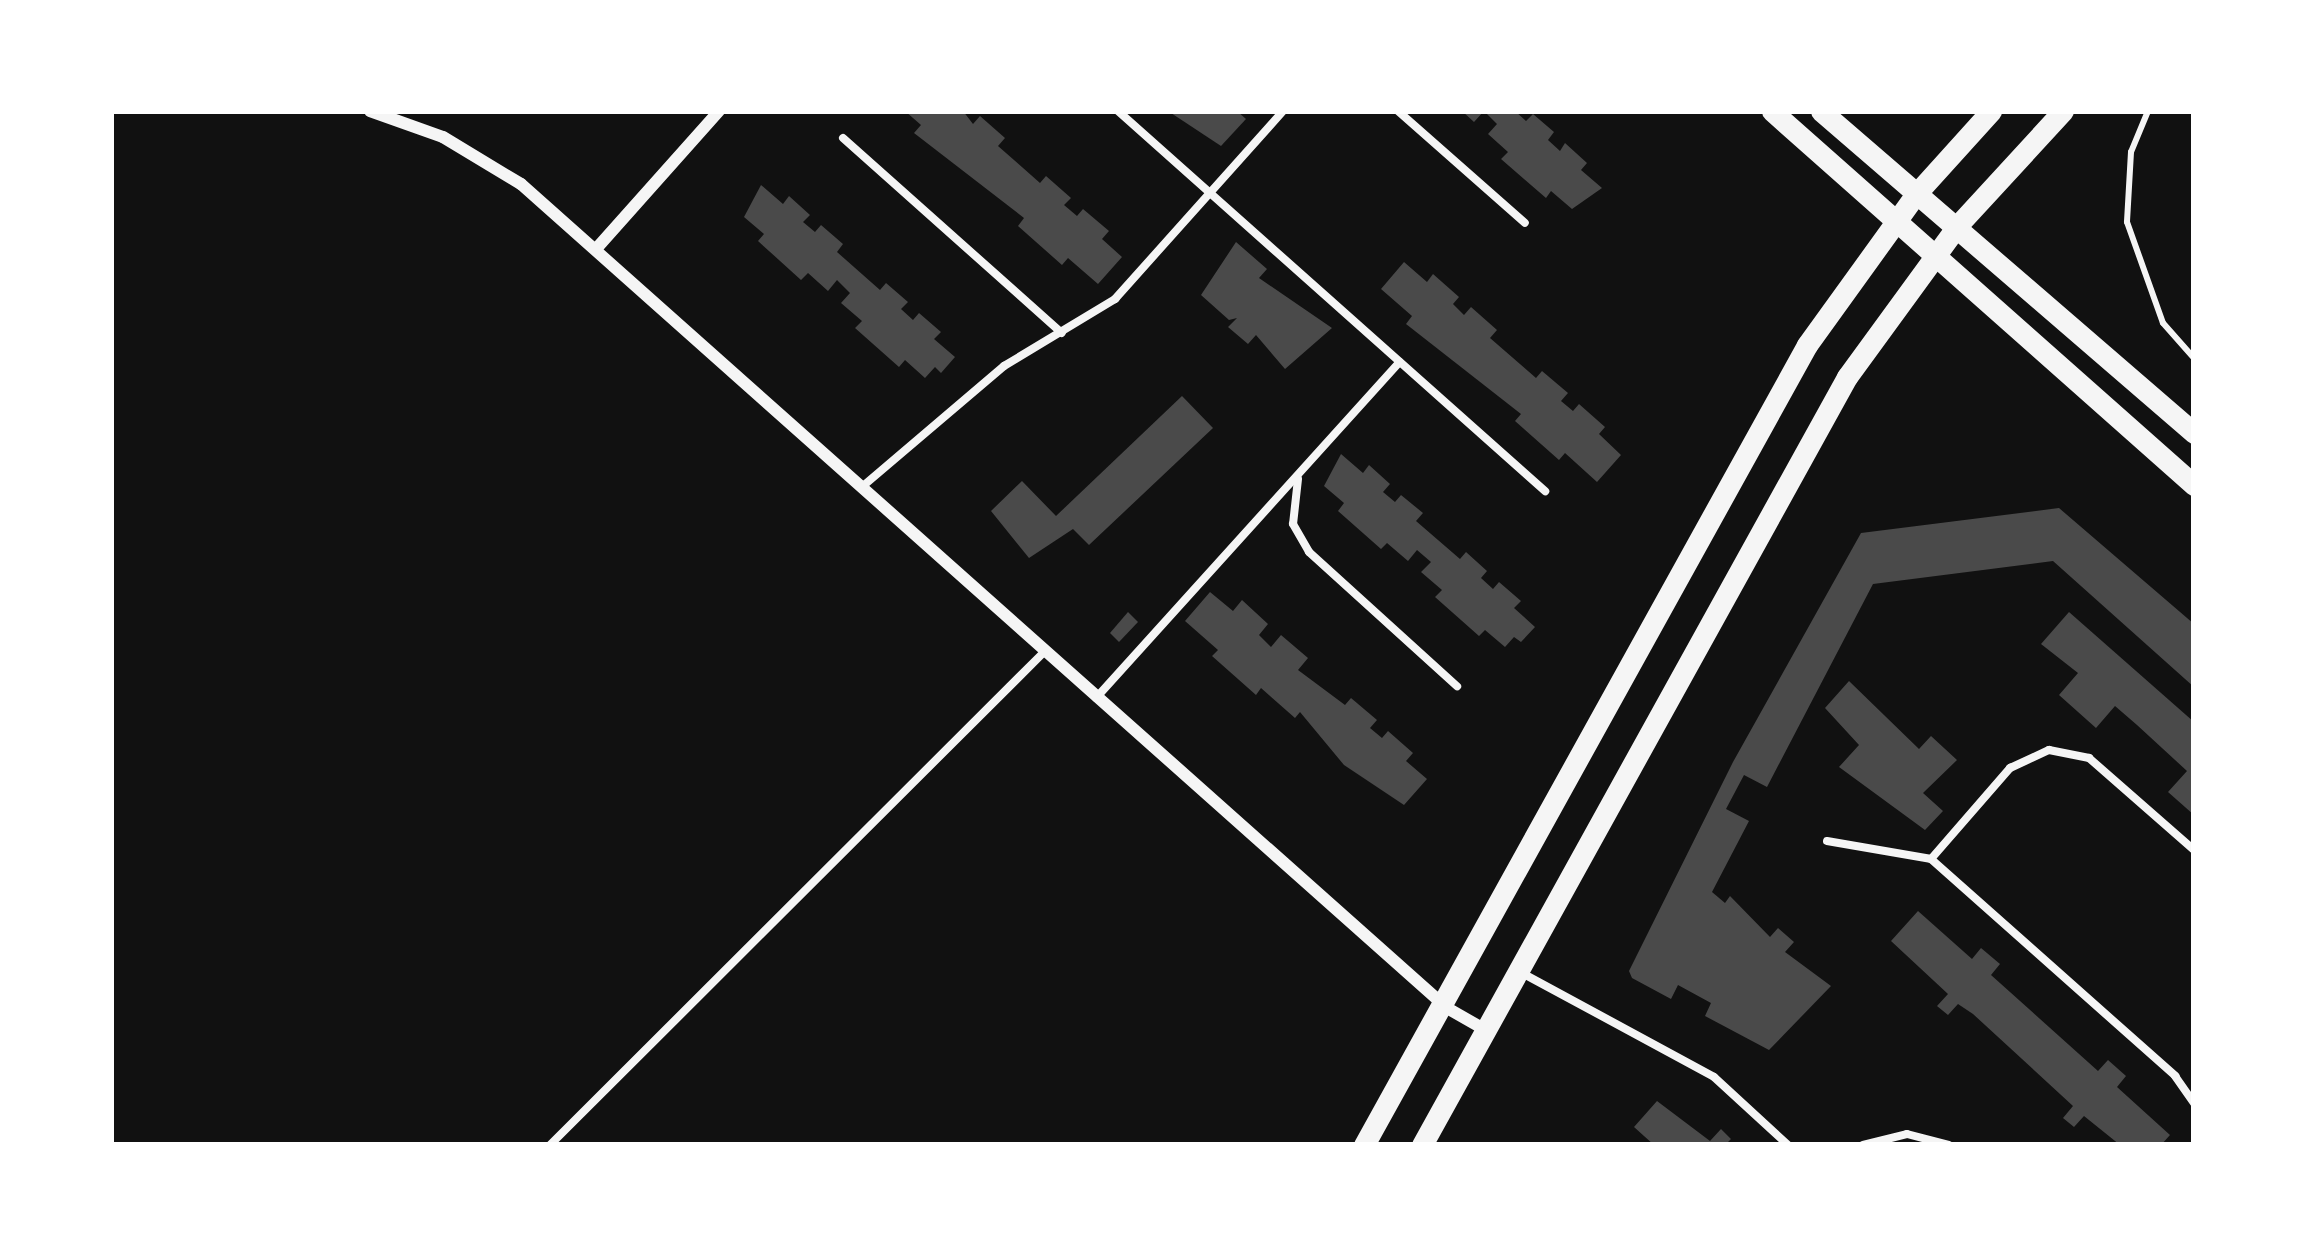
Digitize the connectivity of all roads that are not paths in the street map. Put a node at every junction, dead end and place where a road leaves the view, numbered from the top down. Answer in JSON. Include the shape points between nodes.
{"nodes":[{"id":1,"x":370,"y":111,"type":"edge"},
{"id":2,"x":719,"y":111,"type":"edge"},
{"id":3,"x":1118,"y":111,"type":"edge"},
{"id":4,"x":1283,"y":111,"type":"edge"},
{"id":5,"x":1398,"y":111,"type":"edge"},
{"id":6,"x":1772,"y":111,"type":"edge"},
{"id":7,"x":1821,"y":111,"type":"edge"},
{"id":8,"x":1991,"y":111,"type":"edge"},
{"id":9,"x":2063,"y":111,"type":"edge"},
{"id":10,"x":404,"y":116,"type":"edge"},
{"id":11,"x":843,"y":138,"type":"dead end"},
{"id":12,"x":1210,"y":193,"type":"junction"},
{"id":13,"x":1916,"y":194,"type":"junction"},
{"id":14,"x":1896,"y":222,"type":"junction"},
{"id":15,"x":1525,"y":224,"type":"dead end"},
{"id":16,"x":1958,"y":225,"type":"junction"},
{"id":17,"x":596,"y":249,"type":"junction"},
{"id":18,"x":1934,"y":255,"type":"junction"},
{"id":19,"x":1062,"y":333,"type":"junction"},
{"id":20,"x":1400,"y":362,"type":"junction"},
{"id":21,"x":2194,"y":433,"type":"edge"},
{"id":22,"x":1300,"y":472,"type":"junction"},
{"id":23,"x":2194,"y":485,"type":"edge"},
{"id":24,"x":862,"y":488,"type":"junction"},
{"id":25,"x":1545,"y":491,"type":"dead end"},
{"id":26,"x":1044,"y":652,"type":"junction"},
{"id":27,"x":1457,"y":686,"type":"dead end"},
{"id":28,"x":1096,"y":698,"type":"junction"},
{"id":29,"x":1827,"y":841,"type":"dead end"},
{"id":30,"x":2194,"y":850,"type":"edge"},
{"id":31,"x":1931,"y":859,"type":"junction"},
{"id":32,"x":1522,"y":973,"type":"junction"},
{"id":33,"x":1447,"y":1008,"type":"junction"},
{"id":34,"x":1490,"y":1033,"type":"junction"},
{"id":35,"x":2194,"y":1103,"type":"edge"},
{"id":36,"x":550,"y":1145,"type":"edge"},
{"id":37,"x":1364,"y":1145,"type":"edge"},
{"id":38,"x":1422,"y":1145,"type":"edge"},
{"id":39,"x":1788,"y":1145,"type":"edge"},
{"id":40,"x":1863,"y":1145,"type":"edge"},
{"id":41,"x":1949,"y":1145,"type":"edge"}],
"edges":[{"from":1,"to":10,"type":"street"},
{"from":2,"to":17,"type":"street"},
{"from":3,"to":12,"type":"lane"},
{"from":4,"to":12,"type":"lane"},
{"from":5,"to":15,"type":"lane"},
{"from":6,"to":14,"type":"main road"},
{"from":7,"to":13,"type":"main road"},
{"from":8,"to":13,"type":"main road"},
{"from":9,"to":16,"type":"main road"},
{"from":10,"to":17,"type":"street","via":[[488,162]]},
{"from":11,"to":19,"type":"lane"},
{"from":12,"to":19,"type":"lane","via":[[1114,299]]},
{"from":12,"to":20,"type":"lane"},
{"from":13,"to":14,"type":"main road"},
{"from":13,"to":16,"type":"main road"},
{"from":14,"to":18,"type":"main road"},
{"from":14,"to":33,"type":"main road","via":[[1807,345],[1732,469]]},
{"from":16,"to":18,"type":"main road"},
{"from":16,"to":21,"type":"main road"},
{"from":17,"to":24,"type":"street"},
{"from":18,"to":23,"type":"main road"},
{"from":18,"to":32,"type":"main road","via":[[1847,377],[1772,504]]},
{"from":19,"to":24,"type":"lane","via":[[1004,365]]},
{"from":20,"to":22,"type":"lane"},
{"from":20,"to":25,"type":"lane"},
{"from":22,"to":27,"type":"lane","via":[[1291,507],[1299,538]]},
{"from":22,"to":28,"type":"lane"},
{"from":24,"to":26,"type":"street"},
{"from":26,"to":28,"type":"street"},
{"from":26,"to":36,"type":"lane"},
{"from":28,"to":33,"type":"street"},
{"from":29,"to":31,"type":"lane"},
{"from":30,"to":31,"type":"lane","via":[[2089,758],[2049,750],[2010,768]]},
{"from":31,"to":35,"type":"lane","via":[[2175,1076]]},
{"from":32,"to":34,"type":"main road"},
{"from":32,"to":39,"type":"lane","via":[[1714,1077]]},
{"from":33,"to":34,"type":"street"},
{"from":33,"to":37,"type":"main road"},
{"from":34,"to":38,"type":"main road"},
{"from":40,"to":41,"type":"lane","via":[[1906,1134]]}]}
